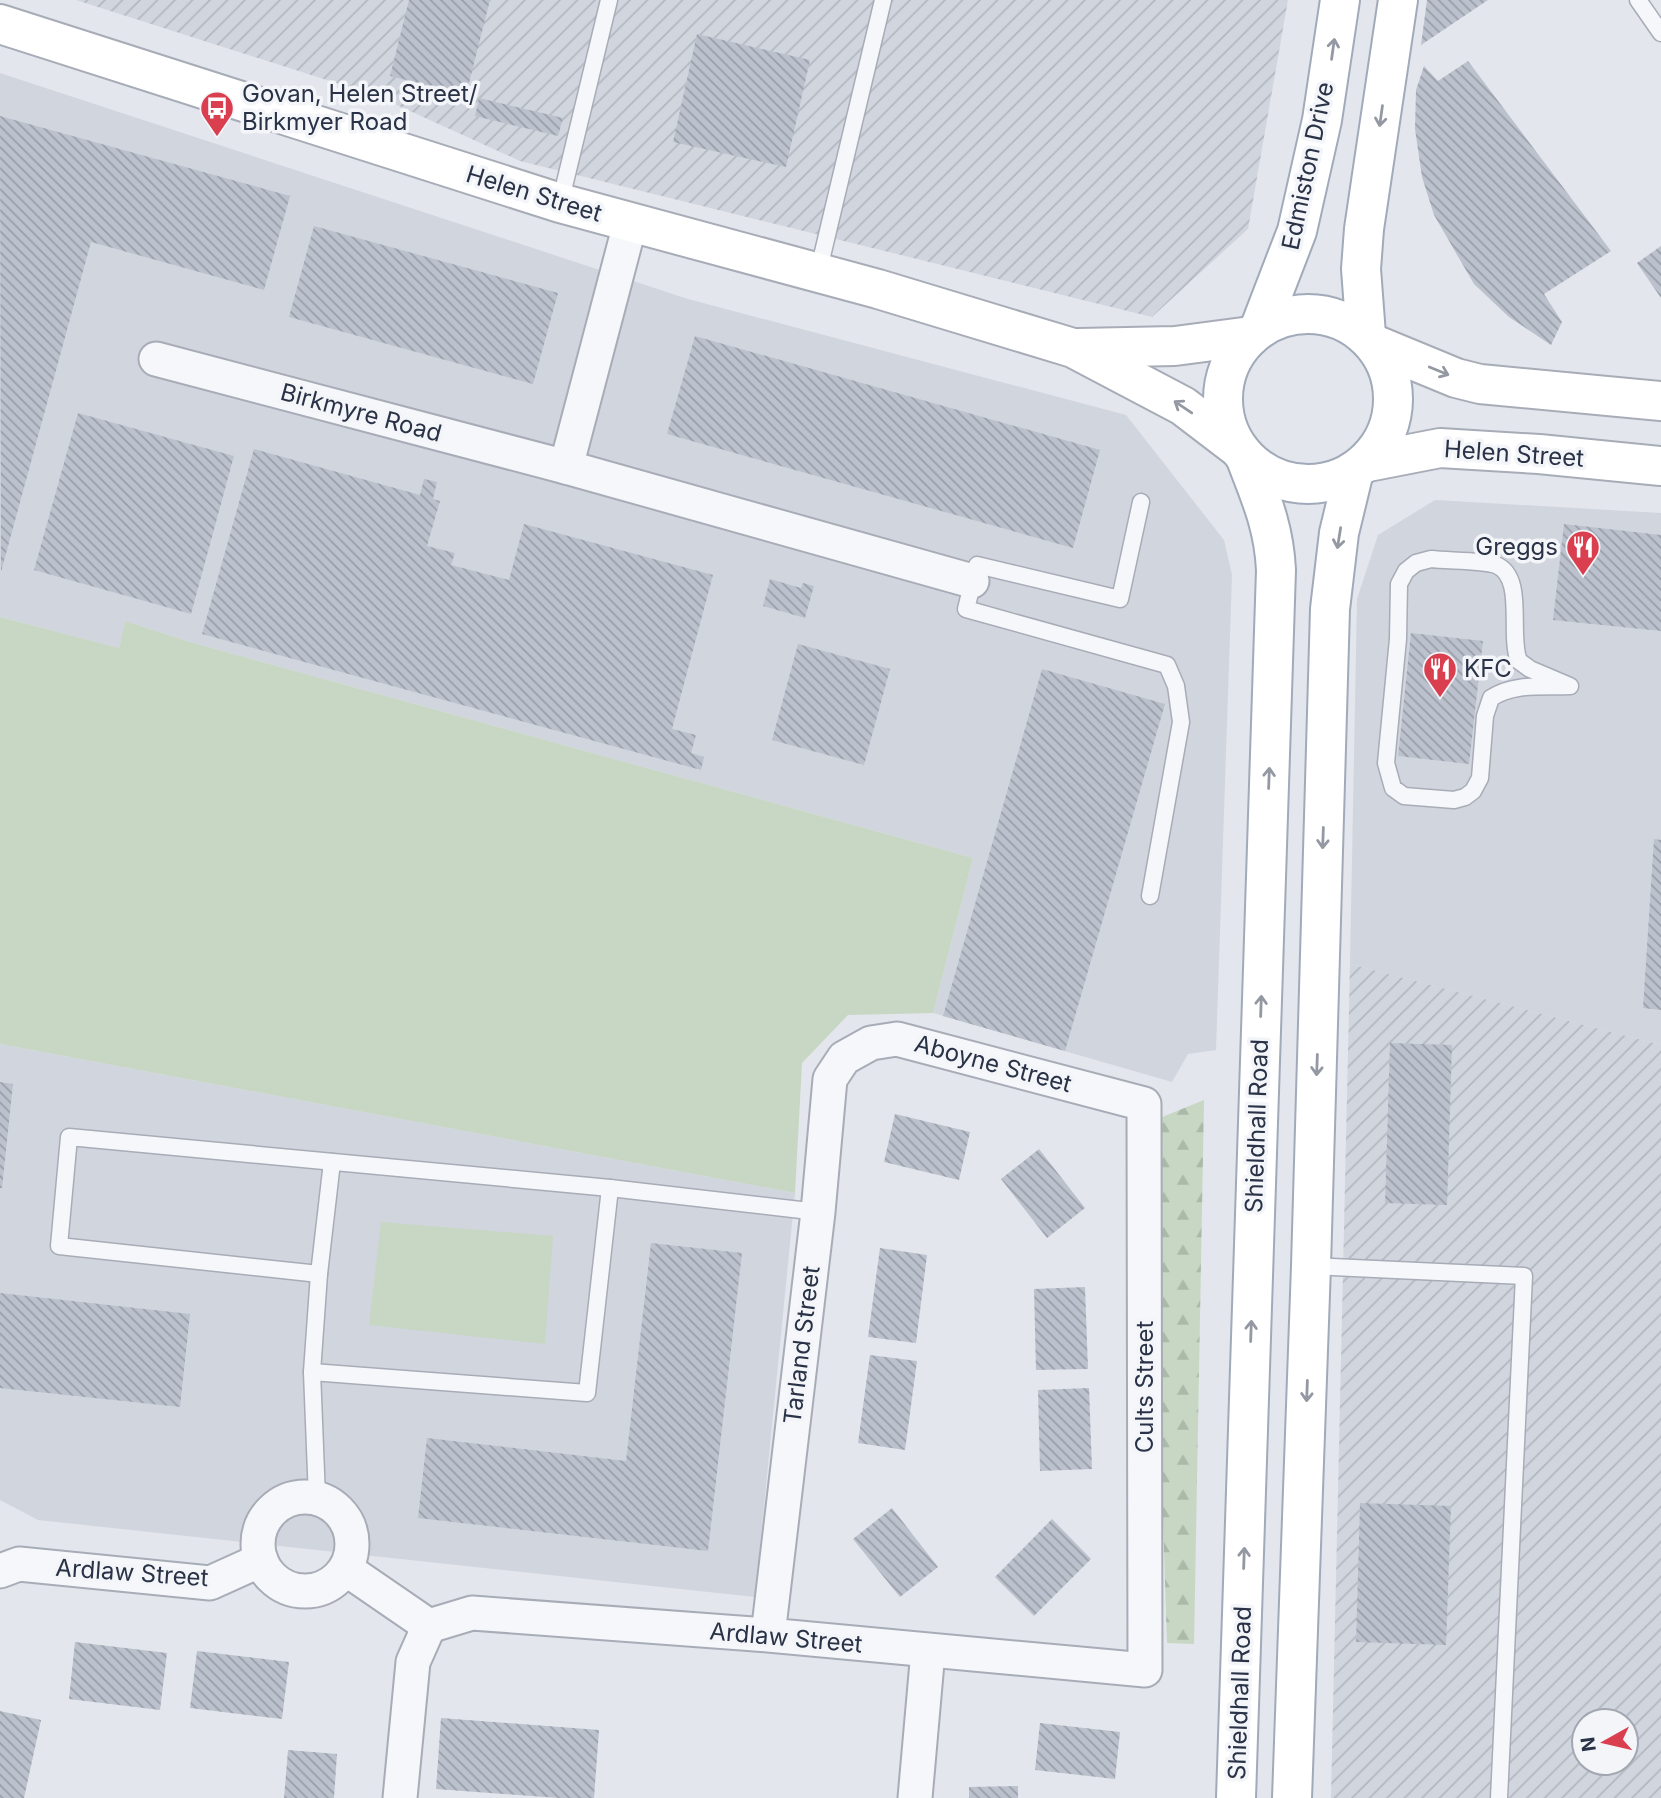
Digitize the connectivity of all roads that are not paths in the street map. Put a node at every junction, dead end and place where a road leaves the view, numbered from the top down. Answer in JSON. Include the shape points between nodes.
{"nodes":[{"id":1,"x":609,"y":0,"type":"edge"},
{"id":2,"x":883,"y":0,"type":"edge"},
{"id":3,"x":1340,"y":0,"type":"edge"},
{"id":4,"x":1398,"y":0,"type":"edge"},
{"id":5,"x":1638,"y":0,"type":"edge"},
{"id":6,"x":0,"y":24,"type":"edge"},
{"id":7,"x":1661,"y":33,"type":"edge"},
{"id":8,"x":560,"y":203,"type":"junction"},
{"id":9,"x":630,"y":224,"type":"junction"},
{"id":10,"x":818,"y":273,"type":"junction"},
{"id":11,"x":1256,"y":332,"type":"junction"},
{"id":12,"x":1371,"y":340,"type":"junction"},
{"id":13,"x":1073,"y":348,"type":"junction"},
{"id":14,"x":156,"y":359,"type":"dead end"},
{"id":15,"x":1661,"y":401,"type":"edge"},
{"id":16,"x":1242,"y":453,"type":"junction"},
{"id":17,"x":1661,"y":466,"type":"edge"},
{"id":18,"x":566,"y":467,"type":"junction"},
{"id":19,"x":1361,"y":467,"type":"junction"},
{"id":20,"x":1141,"y":502,"type":"dead end"},
{"id":21,"x":972,"y":581,"type":"junction"},
{"id":22,"x":1570,"y":686,"type":"joint"},
{"id":23,"x":1150,"y":896,"type":"dead end"},
{"id":24,"x":844,"y":1058,"type":"joint"},
{"id":25,"x":1144,"y":1104,"type":"joint"},
{"id":26,"x":1257,"y":1112,"type":"junction"},
{"id":27,"x":1316,"y":1114,"type":"junction"},
{"id":28,"x":332,"y":1162,"type":"junction"},
{"id":29,"x":610,"y":1188,"type":"junction"},
{"id":30,"x":818,"y":1212,"type":"junction"},
{"id":31,"x":1311,"y":1266,"type":"junction"},
{"id":32,"x":319,"y":1274,"type":"junction"},
{"id":33,"x":312,"y":1372,"type":"junction"},
{"id":34,"x":317,"y":1498,"type":"junction"},
{"id":35,"x":261,"y":1560,"type":"junction"},
{"id":36,"x":346,"y":1569,"type":"junction"},
{"id":37,"x":0,"y":1571,"type":"edge"},
{"id":38,"x":429,"y":1626,"type":"junction"},
{"id":39,"x":768,"y":1635,"type":"junction"},
{"id":40,"x":928,"y":1651,"type":"junction"},
{"id":41,"x":1146,"y":1670,"type":"joint"},
{"id":42,"x":1241,"y":1683,"type":"junction"},
{"id":43,"x":1297,"y":1687,"type":"junction"},
{"id":44,"x":400,"y":1798,"type":"edge"},
{"id":45,"x":915,"y":1798,"type":"edge"},
{"id":46,"x":1236,"y":1798,"type":"edge"},
{"id":47,"x":1292,"y":1798,"type":"edge"},
{"id":48,"x":1499,"y":1798,"type":"edge"}],
"edges":[{"from":1,"to":8,"type":"lane"},
{"from":2,"to":10,"type":"lane"},
{"from":11,"to":3,"type":"main road","name":"Edmiston Drive","one_way":true,"via":[[1300,221],[1322,120]]},
{"from":4,"to":12,"type":"main road","one_way":true,"via":[[1364,229],[1361,269]]},
{"from":5,"to":7,"type":"lane"},
{"from":6,"to":8,"type":"main road","name":"Helen Street"},
{"from":8,"to":9,"type":"main road","name":"Helen Street"},
{"from":9,"to":10,"type":"main road","name":"Helen Street"},
{"from":9,"to":18,"type":"street"},
{"from":10,"to":13,"type":"main road","name":"Helen Street"},
{"from":11,"to":12,"type":"main road","via":[[1285,316],[1312,313],[1341,319]]},
{"from":11,"to":13,"type":"main road","name":"Helen Street","via":[[1175,346]]},
{"from":11,"to":16,"type":"main road","via":[[1227,369],[1223,396],[1226,423]]},
{"from":12,"to":15,"type":"main road","one_way":true,"via":[[1480,384]]},
{"from":12,"to":19,"type":"main road","via":[[1384,358],[1393,386],[1393,416],[1382,443]]},
{"from":16,"to":13,"type":"main road","name":"Helen Street","one_way":true,"via":[[1183,406]]},
{"from":14,"to":18,"type":"street","name":"Birkmyre Road"},
{"from":16,"to":19,"type":"main road","via":[[1280,480],[1307,485],[1336,480]]},
{"from":26,"to":16,"type":"main road","name":"Shieldhall Road","one_way":true,"via":[[1276,570],[1275,541],[1267,513]]},
{"from":17,"to":19,"type":"main road","name":"Helen Street","via":[[1440,448]]},
{"from":18,"to":21,"type":"street","name":"Birkmyre Road"},
{"from":19,"to":27,"type":"main road","one_way":true,"via":[[1339,533],[1330,609]]},
{"from":20,"to":21,"type":"lane","via":[[1120,599],[977,565]]},
{"from":21,"to":23,"type":"lane","via":[[966,609],[1167,665],[1176,686],[1181,722]]},
{"from":22,"to":22,"type":"lane","via":[[1516,688],[1491,698],[1480,778],[1465,797],[1404,796],[1393,788],[1387,763],[1399,583],[1416,563],[1431,559],[1496,565],[1506,572],[1515,597],[1513,640],[1519,661]]},
{"from":24,"to":25,"type":"street","name":"Aboyne Street","via":[[870,1043],[897,1040]]},
{"from":24,"to":30,"type":"street","name":"Tarland Street","via":[[830,1079]]},
{"from":25,"to":41,"type":"street","name":"Cults Street"},
{"from":26,"to":27,"type":"main road"},
{"from":42,"to":26,"type":"main road","name":"Shieldhall Road","one_way":true},
{"from":27,"to":31,"type":"main road"},
{"from":28,"to":29,"type":"lane"},
{"from":28,"to":32,"type":"lane"},
{"from":28,"to":32,"type":"lane","via":[[69,1136],[59,1246]]},
{"from":29,"to":30,"type":"lane"},
{"from":29,"to":33,"type":"lane","via":[[587,1393]]},
{"from":30,"to":39,"type":"street","name":"Tarland Street"},
{"from":31,"to":43,"type":"main road","one_way":true},
{"from":31,"to":48,"type":"lane","via":[[1524,1276]]},
{"from":32,"to":33,"type":"lane"},
{"from":33,"to":34,"type":"lane"},
{"from":34,"to":35,"type":"street","via":[[289,1500],[271,1513],[260,1531]]},
{"from":34,"to":36,"type":"street","via":[[331,1504],[349,1527],[352,1555]]},
{"from":35,"to":36,"type":"street","via":[[268,1574],[293,1590],[323,1588]]},
{"from":35,"to":37,"type":"street","name":"Ardlaw Street","via":[[210,1583],[19,1564]]},
{"from":36,"to":38,"type":"street"},
{"from":38,"to":39,"type":"street","name":"Ardlaw Street","via":[[472,1612]]},
{"from":38,"to":44,"type":"street","via":[[413,1661]]},
{"from":39,"to":40,"type":"street","name":"Ardlaw Street"},
{"from":40,"to":41,"type":"street","name":"Ardlaw Street"},
{"from":40,"to":45,"type":"street"},
{"from":42,"to":43,"type":"main road"},
{"from":42,"to":46,"type":"main road","name":"Shieldhall Road"},
{"from":43,"to":47,"type":"main road"}]}
